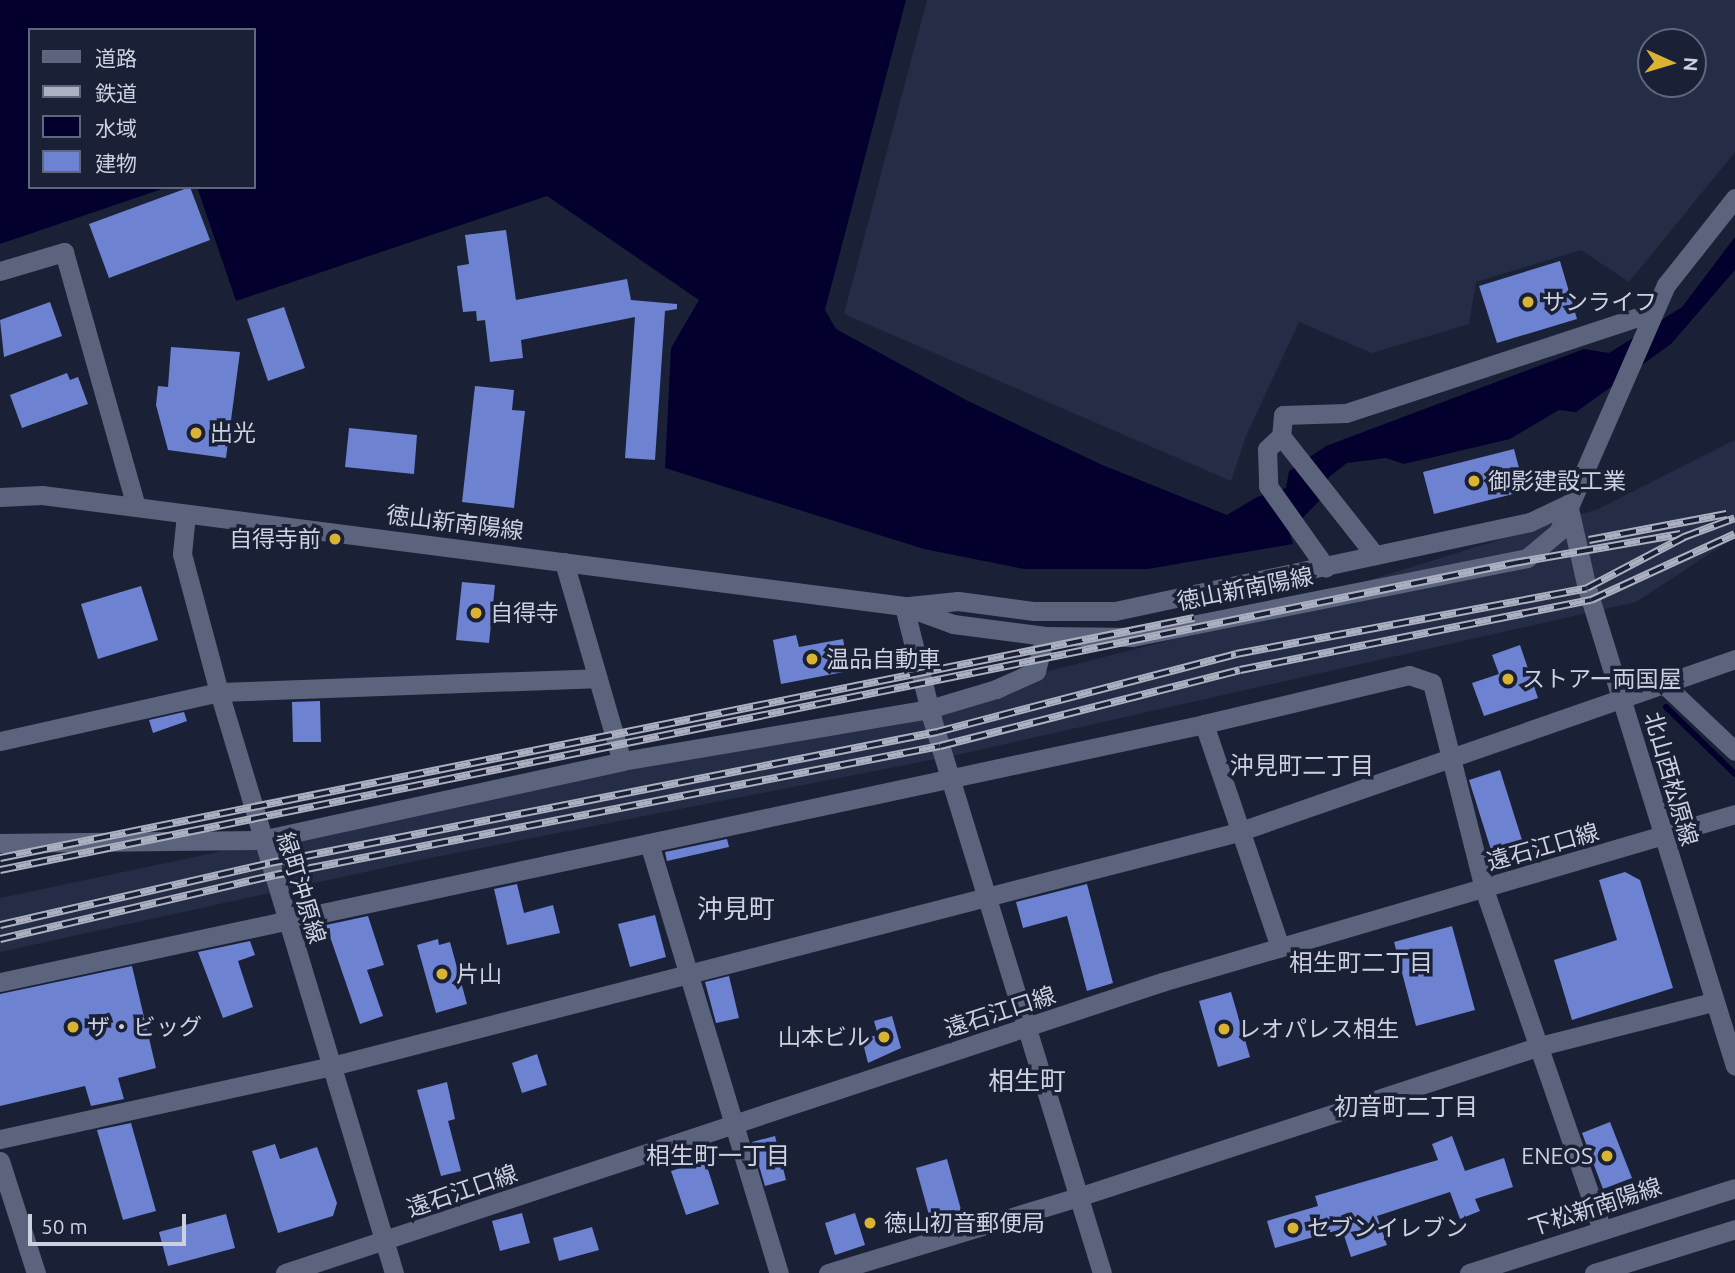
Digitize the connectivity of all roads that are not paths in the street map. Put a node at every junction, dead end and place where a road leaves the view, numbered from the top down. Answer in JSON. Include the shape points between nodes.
{"nodes":[{"id":1,"x":1735,"y":198,"type":"edge"},
{"id":2,"x":0,"y":271,"type":"edge"},
{"id":3,"x":1649,"y":318,"type":"junction"},
{"id":4,"x":1281,"y":436,"type":"junction"},
{"id":5,"x":0,"y":497,"type":"edge"},
{"id":6,"x":1568,"y":504,"type":"junction"},
{"id":7,"x":136,"y":508,"type":"junction"},
{"id":8,"x":186,"y":513,"type":"junction"},
{"id":9,"x":1375,"y":555,"type":"junction"},
{"id":10,"x":564,"y":562,"type":"junction"},
{"id":11,"x":1326,"y":568,"type":"junction"},
{"id":12,"x":904,"y":606,"type":"junction"},
{"id":13,"x":1045,"y":636,"type":"junction"},
{"id":14,"x":1735,"y":659,"type":"edge"},
{"id":15,"x":596,"y":678,"type":"junction"},
{"id":16,"x":1665,"y":685,"type":"junction"},
{"id":17,"x":219,"y":692,"type":"junction"},
{"id":18,"x":1622,"y":698,"type":"junction"},
{"id":19,"x":929,"y":709,"type":"junction"},
{"id":20,"x":1204,"y":724,"type":"junction"},
{"id":21,"x":0,"y":741,"type":"edge"},
{"id":22,"x":1735,"y":751,"type":"edge"},
{"id":23,"x":1453,"y":754,"type":"junction"},
{"id":24,"x":622,"y":761,"type":"junction"},
{"id":25,"x":950,"y":777,"type":"junction"},
{"id":26,"x":1735,"y":814,"type":"edge"},
{"id":27,"x":1238,"y":832,"type":"junction"},
{"id":28,"x":1661,"y":838,"type":"junction"},
{"id":29,"x":261,"y":840,"type":"junction"},
{"id":30,"x":0,"y":843,"type":"edge"},
{"id":31,"x":649,"y":843,"type":"junction"},
{"id":32,"x":1484,"y":889,"type":"junction"},
{"id":33,"x":986,"y":898,"type":"junction"},
{"id":34,"x":286,"y":923,"type":"junction"},
{"id":35,"x":1280,"y":947,"type":"junction"},
{"id":36,"x":688,"y":973,"type":"junction"},
{"id":37,"x":0,"y":982,"type":"edge"},
{"id":38,"x":1713,"y":1002,"type":"junction"},
{"id":39,"x":1026,"y":1030,"type":"junction"},
{"id":40,"x":1540,"y":1046,"type":"junction"},
{"id":41,"x":332,"y":1066,"type":"junction"},
{"id":42,"x":1735,"y":1066,"type":"edge"},
{"id":43,"x":734,"y":1124,"type":"junction"},
{"id":44,"x":0,"y":1139,"type":"edge"},
{"id":45,"x":0,"y":1161,"type":"edge"},
{"id":46,"x":1735,"y":1188,"type":"edge"},
{"id":47,"x":1078,"y":1197,"type":"junction"},
{"id":48,"x":1735,"y":1229,"type":"edge"},
{"id":49,"x":1602,"y":1230,"type":"junction"},
{"id":50,"x":385,"y":1243,"type":"junction"},
{"id":51,"x":1623,"y":1268,"type":"edge"},
{"id":52,"x":36,"y":1273,"type":"edge"},
{"id":53,"x":285,"y":1273,"type":"edge"},
{"id":54,"x":394,"y":1273,"type":"edge"},
{"id":55,"x":779,"y":1273,"type":"edge"},
{"id":56,"x":828,"y":1273,"type":"edge"},
{"id":57,"x":1102,"y":1273,"type":"edge"},
{"id":58,"x":1469,"y":1273,"type":"edge"},
{"id":59,"x":1594,"y":1273,"type":"edge"}],
"edges":[{"from":1,"to":3,"type":"street","name":"徳山新南陽線","via":[[1666,285]]},
{"from":2,"to":7,"type":"street","via":[[64,252]]},
{"from":3,"to":4,"type":"street","via":[[1346,414],[1283,415]]},
{"from":3,"to":6,"type":"street","name":"徳山新南陽線"},
{"from":4,"to":9,"type":"street"},
{"from":4,"to":11,"type":"street","via":[[1267,449],[1268,486]]},
{"from":5,"to":7,"type":"street","name":"徳山新南陽線","via":[[42,495]]},
{"from":6,"to":9,"type":"street","name":"徳山新南陽線","via":[[1530,522]]},
{"from":6,"to":13,"type":"street","name":"徳山新南陽線","via":[[1558,532],[1527,558],[1132,637]]},
{"from":6,"to":18,"type":"street","name":"北山西松原線","via":[[1587,588]]},
{"from":7,"to":8,"type":"street","name":"徳山新南陽線"},
{"from":8,"to":10,"type":"street","name":"徳山新南陽線"},
{"from":8,"to":17,"type":"street","name":"緑町沖原線","via":[[182,554]]},
{"from":9,"to":11,"type":"street","name":"徳山新南陽線"},
{"from":10,"to":12,"type":"street","name":"徳山新南陽線"},
{"from":10,"to":15,"type":"street"},
{"from":11,"to":12,"type":"street","name":"徳山新南陽線","via":[[1115,611],[1034,611],[958,601]]},
{"from":12,"to":13,"type":"street","name":"徳山新南陽線","via":[[953,624]]},
{"from":12,"to":19,"type":"street"},
{"from":13,"to":19,"type":"street","via":[[1036,671]]},
{"from":14,"to":16,"type":"street"},
{"from":15,"to":17,"type":"street"},
{"from":15,"to":24,"type":"street"},
{"from":16,"to":18,"type":"street"},
{"from":16,"to":22,"type":"street"},
{"from":17,"to":21,"type":"street"},
{"from":17,"to":29,"type":"street","name":"緑町沖原線"},
{"from":18,"to":23,"type":"street"},
{"from":18,"to":28,"type":"street","name":"北山西松原線"},
{"from":19,"to":24,"type":"street"},
{"from":19,"to":25,"type":"street"},
{"from":20,"to":23,"type":"street","via":[[1409,675],[1432,683]]},
{"from":20,"to":25,"type":"street"},
{"from":20,"to":27,"type":"street"},
{"from":23,"to":27,"type":"street"},
{"from":23,"to":32,"type":"street"},
{"from":24,"to":29,"type":"street"},
{"from":25,"to":31,"type":"street"},
{"from":25,"to":33,"type":"street"},
{"from":26,"to":28,"type":"street","name":"遠石江口線"},
{"from":27,"to":33,"type":"street"},
{"from":27,"to":35,"type":"street"},
{"from":28,"to":32,"type":"street","name":"遠石江口線"},
{"from":28,"to":38,"type":"street","name":"北山西松原線"},
{"from":29,"to":30,"type":"street"},
{"from":29,"to":34,"type":"street","name":"緑町沖原線"},
{"from":31,"to":34,"type":"street"},
{"from":31,"to":36,"type":"street"},
{"from":32,"to":35,"type":"street","name":"遠石江口線"},
{"from":32,"to":40,"type":"street"},
{"from":33,"to":36,"type":"street"},
{"from":33,"to":39,"type":"street"},
{"from":34,"to":37,"type":"street"},
{"from":34,"to":41,"type":"street","name":"緑町沖原線"},
{"from":35,"to":39,"type":"street","name":"遠石江口線"},
{"from":36,"to":41,"type":"street"},
{"from":36,"to":43,"type":"street"},
{"from":38,"to":40,"type":"street"},
{"from":38,"to":42,"type":"street","name":"北山西松原線"},
{"from":39,"to":43,"type":"street","name":"遠石江口線"},
{"from":39,"to":47,"type":"street"},
{"from":40,"to":47,"type":"street"},
{"from":40,"to":49,"type":"street"},
{"from":41,"to":44,"type":"street"},
{"from":41,"to":50,"type":"street","name":"緑町沖原線"},
{"from":43,"to":50,"type":"street","name":"遠石江口線"},
{"from":43,"to":55,"type":"street"},
{"from":45,"to":52,"type":"street"},
{"from":46,"to":49,"type":"street","name":"下松新南陽線"},
{"from":47,"to":56,"type":"street"},
{"from":47,"to":57,"type":"street"},
{"from":48,"to":51,"type":"street"},
{"from":49,"to":58,"type":"street","name":"下松新南陽線"},
{"from":50,"to":53,"type":"street","name":"遠石江口線"},
{"from":50,"to":54,"type":"street","name":"緑町沖原線"},
{"from":51,"to":59,"type":"street"}]}
